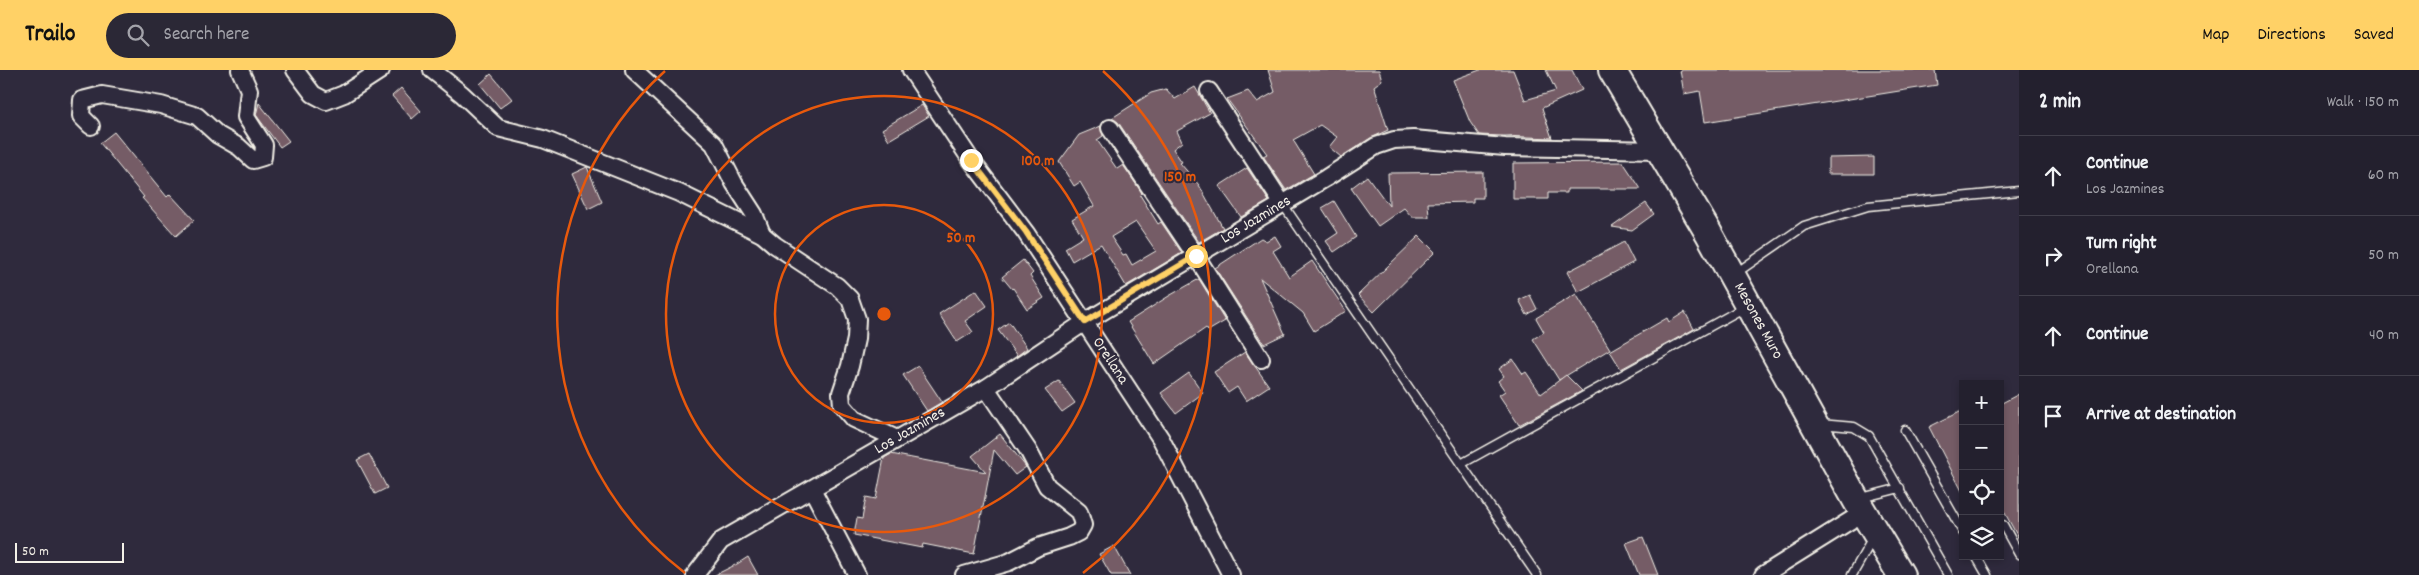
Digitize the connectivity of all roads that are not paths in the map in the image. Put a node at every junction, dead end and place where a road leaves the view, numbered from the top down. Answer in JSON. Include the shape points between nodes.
{"nodes":[{"id":1,"x":240,"y":70,"type":"edge"},
{"id":2,"x":296,"y":70,"type":"edge"},
{"id":3,"x":381,"y":70,"type":"edge"},
{"id":4,"x":432,"y":70,"type":"edge"},
{"id":5,"x":634,"y":70,"type":"edge"},
{"id":6,"x":911,"y":70,"type":"edge"},
{"id":7,"x":1612,"y":70,"type":"edge"},
{"id":8,"x":1209,"y":91,"type":"dead end"},
{"id":9,"x":91,"y":126,"type":"dead end"},
{"id":10,"x":1110,"y":128,"type":"dead end"},
{"id":11,"x":1660,"y":150,"type":"junction"},
{"id":12,"x":2019,"y":191,"type":"edge"},
{"id":13,"x":1282,"y":203,"type":"junction"},
{"id":14,"x":762,"y":234,"type":"junction"},
{"id":15,"x":1196,"y":256,"type":"junction"},
{"id":16,"x":1733,"y":276,"type":"junction"},
{"id":17,"x":1749,"y":305,"type":"junction"},
{"id":18,"x":1085,"y":322,"type":"junction"},
{"id":19,"x":1261,"y":359,"type":"dead end"},
{"id":20,"x":986,"y":388,"type":"junction"},
{"id":21,"x":1816,"y":424,"type":"junction"},
{"id":22,"x":1905,"y":430,"type":"dead end"},
{"id":23,"x":897,"y":439,"type":"junction"},
{"id":24,"x":1461,"y":464,"type":"junction"},
{"id":25,"x":1900,"y":488,"type":"junction"},
{"id":26,"x":812,"y":489,"type":"junction"},
{"id":27,"x":1865,"y":514,"type":"junction"},
{"id":28,"x":1959,"y":526,"type":"edge"},
{"id":29,"x":2004,"y":527,"type":"edge"},
{"id":30,"x":2019,"y":554,"type":"edge"},
{"id":31,"x":1978,"y":560,"type":"edge"},
{"id":32,"x":1011,"y":569,"type":"edge"},
{"id":33,"x":695,"y":575,"type":"edge"},
{"id":34,"x":857,"y":575,"type":"edge"},
{"id":35,"x":964,"y":575,"type":"edge"},
{"id":36,"x":1231,"y":575,"type":"edge"},
{"id":37,"x":1537,"y":575,"type":"edge"},
{"id":38,"x":1763,"y":575,"type":"edge"},
{"id":39,"x":1852,"y":575,"type":"edge"},
{"id":40,"x":1901,"y":575,"type":"edge"},
{"id":41,"x":1948,"y":575,"type":"edge"},
{"id":42,"x":1987,"y":575,"type":"edge"}],
"edges":[{"from":1,"to":9,"type":"street","via":[[249,90],[246,117],[264,145],[263,157],[253,160],[198,116],[162,105],[102,96],[82,100],[81,116]]},
{"from":2,"to":3,"type":"street","via":[[314,94],[326,101],[344,94]]},
{"from":4,"to":14,"type":"street","via":[[498,128],[543,139],[679,193]]},
{"from":5,"to":14,"type":"street","via":[[714,144]]},
{"from":6,"to":18,"type":"street","name":"Orellana","via":[[971,160],[1026,232]]},
{"from":7,"to":11,"type":"highway","name":"Mesones Muro"},
{"from":8,"to":13,"type":"street"},
{"from":10,"to":15,"type":"street"},
{"from":11,"to":13,"type":"street","name":"Los Jazmines","via":[[1505,147],[1394,140],[1376,146]]},
{"from":11,"to":16,"type":"highway","name":"Mesones Muro"},
{"from":12,"to":16,"type":"lane","via":[[1868,206],[1804,226]]},
{"from":13,"to":15,"type":"street","name":"Los Jazmines"},
{"from":13,"to":24,"type":"lane"},
{"from":14,"to":23,"type":"street","via":[[837,286],[850,299],[857,320],[856,339],[841,393],[842,406],[854,419]]},
{"from":15,"to":18,"type":"street","name":"Los Jazmines"},
{"from":15,"to":19,"type":"street"},
{"from":16,"to":17,"type":"highway","name":"Mesones Muro"},
{"from":17,"to":21,"type":"highway","name":"Mesones Muro"},
{"from":17,"to":24,"type":"lane"},
{"from":18,"to":20,"type":"street","name":"Los Jazmines"},
{"from":18,"to":36,"type":"street","name":"Orellana","via":[[1161,439]]},
{"from":20,"to":23,"type":"street","name":"Los Jazmines"},
{"from":20,"to":32,"type":"street","via":[[1028,450],[1047,486],[1079,512],[1083,525],[1069,537],[1038,547]]},
{"from":21,"to":25,"type":"lane","via":[[1854,427],[1869,436]]},
{"from":21,"to":27,"type":"highway","name":"Mesones Muro"},
{"from":22,"to":28,"type":"lane"},
{"from":23,"to":26,"type":"street","name":"Los Jazmines"},
{"from":24,"to":37,"type":"lane"},
{"from":25,"to":27,"type":"lane"},
{"from":25,"to":41,"type":"lane"},
{"from":26,"to":33,"type":"street","name":"Los Jazmines","via":[[721,541]]},
{"from":26,"to":34,"type":"street"},
{"from":27,"to":38,"type":"street"},
{"from":27,"to":39,"type":"lane"},
{"from":27,"to":40,"type":"highway","name":"Mesones Muro"},
{"from":29,"to":30,"type":"lane"},
{"from":31,"to":42,"type":"lane"},
{"from":32,"to":35,"type":"street"}]}
